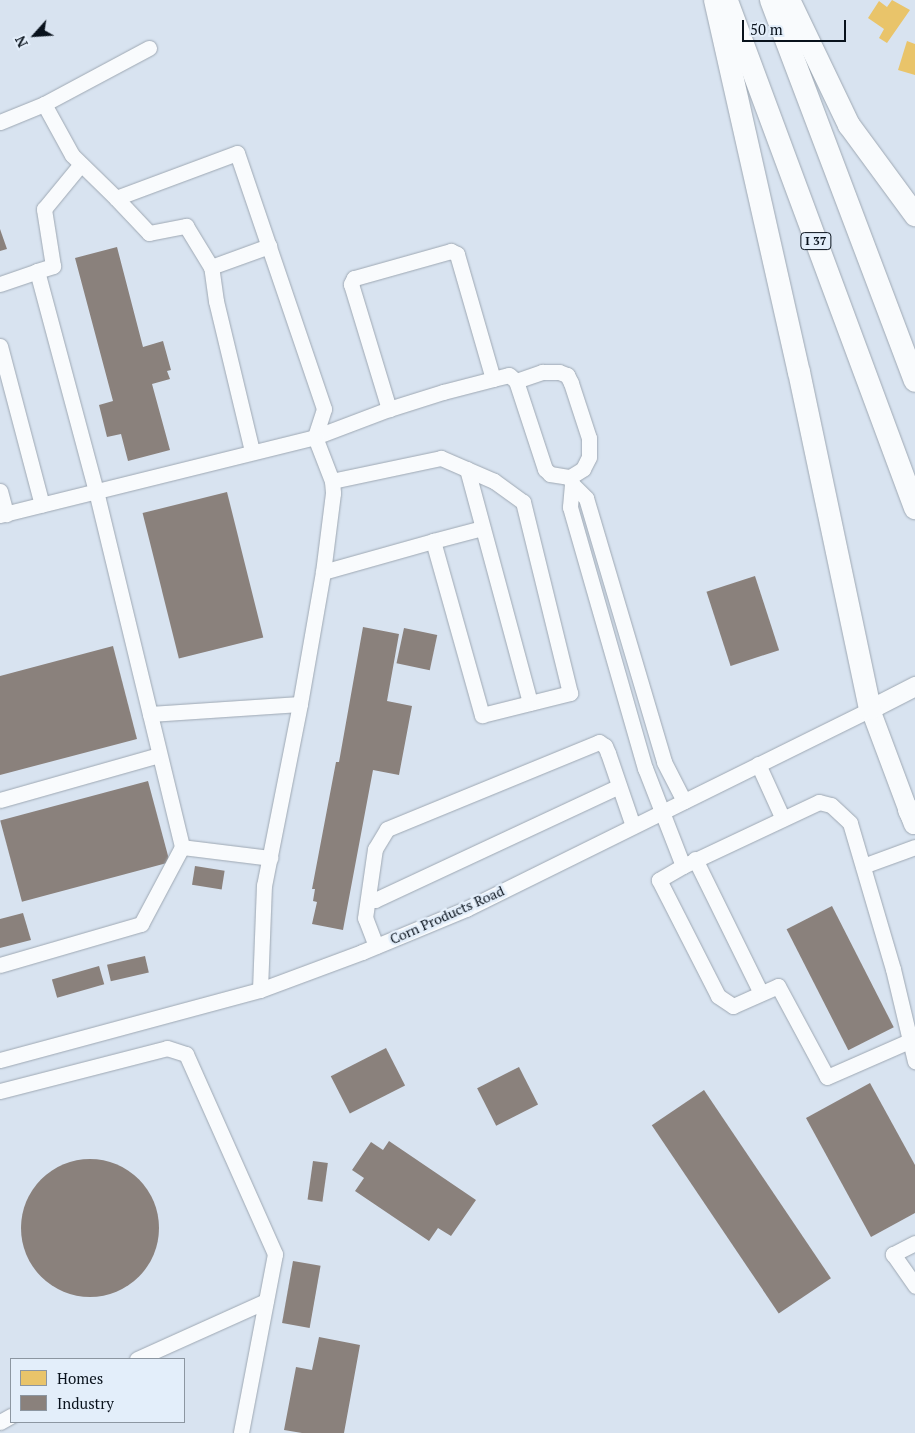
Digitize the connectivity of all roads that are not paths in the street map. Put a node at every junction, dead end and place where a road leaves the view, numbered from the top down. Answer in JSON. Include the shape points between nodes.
{"nodes":[{"id":1,"x":715,"y":0,"type":"edge"},
{"id":2,"x":726,"y":0,"type":"edge"},
{"id":3,"x":771,"y":0,"type":"edge"},
{"id":4,"x":790,"y":0,"type":"edge"},
{"id":5,"x":149,"y":48,"type":"dead end"},
{"id":6,"x":44,"y":104,"type":"junction"},
{"id":7,"x":0,"y":122,"type":"edge"},
{"id":8,"x":80,"y":164,"type":"junction"},
{"id":9,"x":116,"y":198,"type":"junction"},
{"id":10,"x":915,"y":215,"type":"edge"},
{"id":11,"x":269,"y":246,"type":"junction"},
{"id":12,"x":211,"y":267,"type":"junction"},
{"id":13,"x":37,"y":271,"type":"junction"},
{"id":14,"x":0,"y":284,"type":"edge"},
{"id":15,"x":0,"y":346,"type":"edge"},
{"id":16,"x":494,"y":379,"type":"junction"},
{"id":17,"x":516,"y":381,"type":"junction"},
{"id":18,"x":915,"y":381,"type":"edge"},
{"id":19,"x":388,"y":409,"type":"junction"},
{"id":20,"x":315,"y":437,"type":"junction"},
{"id":21,"x":252,"y":451,"type":"junction"},
{"id":22,"x":467,"y":469,"type":"junction"},
{"id":23,"x":332,"y":481,"type":"junction"},
{"id":24,"x":571,"y":481,"type":"junction"},
{"id":25,"x":0,"y":491,"type":"edge"},
{"id":26,"x":96,"y":491,"type":"junction"},
{"id":27,"x":42,"y":505,"type":"junction"},
{"id":28,"x":915,"y":508,"type":"edge"},
{"id":29,"x":3,"y":514,"type":"edge"},
{"id":30,"x":482,"y":528,"type":"junction"},
{"id":31,"x":433,"y":541,"type":"junction"},
{"id":32,"x":323,"y":572,"type":"junction"},
{"id":33,"x":913,"y":687,"type":"edge"},
{"id":34,"x":530,"y":703,"type":"junction"},
{"id":35,"x":300,"y":704,"type":"junction"},
{"id":36,"x":870,"y":709,"type":"junction"},
{"id":37,"x":150,"y":714,"type":"junction"},
{"id":38,"x":159,"y":755,"type":"junction"},
{"id":39,"x":758,"y":764,"type":"junction"},
{"id":40,"x":619,"y":786,"type":"junction"},
{"id":41,"x":0,"y":800,"type":"edge"},
{"id":42,"x":684,"y":801,"type":"junction"},
{"id":43,"x":662,"y":812,"type":"junction"},
{"id":44,"x":783,"y":819,"type":"junction"},
{"id":45,"x":913,"y":820,"type":"edge"},
{"id":46,"x":633,"y":826,"type":"junction"},
{"id":47,"x":182,"y":847,"type":"junction"},
{"id":48,"x":915,"y":847,"type":"edge"},
{"id":49,"x":270,"y":858,"type":"junction"},
{"id":50,"x":689,"y":863,"type":"junction"},
{"id":51,"x":863,"y":866,"type":"junction"},
{"id":52,"x":368,"y":900,"type":"junction"},
{"id":53,"x":376,"y":946,"type":"junction"},
{"id":54,"x":0,"y":965,"type":"edge"},
{"id":55,"x":260,"y":990,"type":"junction"},
{"id":56,"x":761,"y":993,"type":"junction"},
{"id":57,"x":909,"y":1041,"type":"junction"},
{"id":58,"x":0,"y":1060,"type":"edge"},
{"id":59,"x":915,"y":1061,"type":"edge"},
{"id":60,"x":0,"y":1091,"type":"edge"},
{"id":61,"x":915,"y":1243,"type":"edge"},
{"id":62,"x":915,"y":1286,"type":"edge"},
{"id":63,"x":266,"y":1301,"type":"junction"},
{"id":64,"x":139,"y":1358,"type":"edge"},
{"id":65,"x":241,"y":1433,"type":"edge"}],
"edges":[{"from":1,"to":36,"type":"highway","via":[[799,372]]},
{"from":2,"to":28,"type":"highway","number":"I 37"},
{"from":3,"to":18,"type":"highway"},
{"from":4,"to":10,"type":"highway","via":[[849,125]]},
{"from":5,"to":6,"type":"street"},
{"from":6,"to":7,"type":"street"},
{"from":6,"to":8,"type":"street"},
{"from":8,"to":9,"type":"street"},
{"from":8,"to":13,"type":"street","via":[[44,209],[53,266]]},
{"from":9,"to":11,"type":"street","via":[[237,153]]},
{"from":9,"to":12,"type":"street","via":[[149,233],[186,226]]},
{"from":11,"to":12,"type":"street"},
{"from":11,"to":20,"type":"street","via":[[324,409]]},
{"from":12,"to":21,"type":"street"},
{"from":13,"to":14,"type":"street"},
{"from":13,"to":26,"type":"street"},
{"from":15,"to":27,"type":"street"},
{"from":16,"to":17,"type":"street","via":[[509,375]]},
{"from":16,"to":19,"type":"street"},
{"from":16,"to":19,"type":"street","via":[[458,254],[451,252],[380,270],[354,278],[351,284]]},
{"from":17,"to":24,"type":"street","via":[[545,469]]},
{"from":17,"to":24,"type":"street","via":[[542,372],[566,375],[588,438],[589,457]]},
{"from":19,"to":20,"type":"street"},
{"from":20,"to":21,"type":"street"},
{"from":20,"to":23,"type":"street"},
{"from":21,"to":26,"type":"street"},
{"from":22,"to":23,"type":"street","via":[[441,458]]},
{"from":22,"to":30,"type":"street"},
{"from":22,"to":34,"type":"street","via":[[494,481],[523,502],[570,693]]},
{"from":23,"to":32,"type":"street"},
{"from":24,"to":42,"type":"street","via":[[586,498],[664,762]]},
{"from":24,"to":43,"type":"street","via":[[570,507],[646,768]]},
{"from":25,"to":29,"type":"street"},
{"from":26,"to":27,"type":"street"},
{"from":26,"to":37,"type":"street"},
{"from":27,"to":29,"type":"street"},
{"from":30,"to":31,"type":"street"},
{"from":30,"to":34,"type":"street"},
{"from":31,"to":32,"type":"street"},
{"from":31,"to":34,"type":"street","via":[[482,715]]},
{"from":32,"to":35,"type":"street"},
{"from":33,"to":36,"type":"main road"},
{"from":35,"to":37,"type":"street"},
{"from":35,"to":49,"type":"street"},
{"from":36,"to":39,"type":"street","name":"Corn Products Road"},
{"from":36,"to":45,"type":"main road"},
{"from":37,"to":38,"type":"street"},
{"from":38,"to":41,"type":"street"},
{"from":38,"to":47,"type":"street"},
{"from":39,"to":42,"type":"street","name":"Corn Products Road"},
{"from":39,"to":44,"type":"street"},
{"from":40,"to":46,"type":"street"},
{"from":40,"to":52,"type":"street"},
{"from":40,"to":52,"type":"street","via":[[605,746],[599,742],[387,828],[375,849]]},
{"from":42,"to":43,"type":"street","name":"Corn Products Road"},
{"from":43,"to":46,"type":"street","name":"Corn Products Road"},
{"from":43,"to":50,"type":"street"},
{"from":44,"to":50,"type":"street"},
{"from":44,"to":51,"type":"street","via":[[819,802],[831,805],[850,823]]},
{"from":46,"to":53,"type":"street","name":"Corn Products Road","via":[[466,909]]},
{"from":47,"to":49,"type":"street"},
{"from":47,"to":54,"type":"street","via":[[141,924]]},
{"from":48,"to":51,"type":"street"},
{"from":49,"to":55,"type":"street","via":[[264,885]]},
{"from":50,"to":56,"type":"street"},
{"from":50,"to":56,"type":"street","via":[[658,880],[718,996],[733,1006]]},
{"from":51,"to":57,"type":"street","via":[[893,969]]},
{"from":52,"to":53,"type":"street","via":[[365,918]]},
{"from":53,"to":55,"type":"street","name":"Corn Products Road"},
{"from":55,"to":58,"type":"street","name":"Corn Products Road"},
{"from":56,"to":57,"type":"street","via":[[778,986],[827,1077]]},
{"from":57,"to":59,"type":"street"},
{"from":60,"to":63,"type":"street","via":[[167,1048],[186,1054],[275,1254]]},
{"from":61,"to":62,"type":"street","via":[[893,1254]]},
{"from":63,"to":64,"type":"street"},
{"from":63,"to":65,"type":"street"}]}
